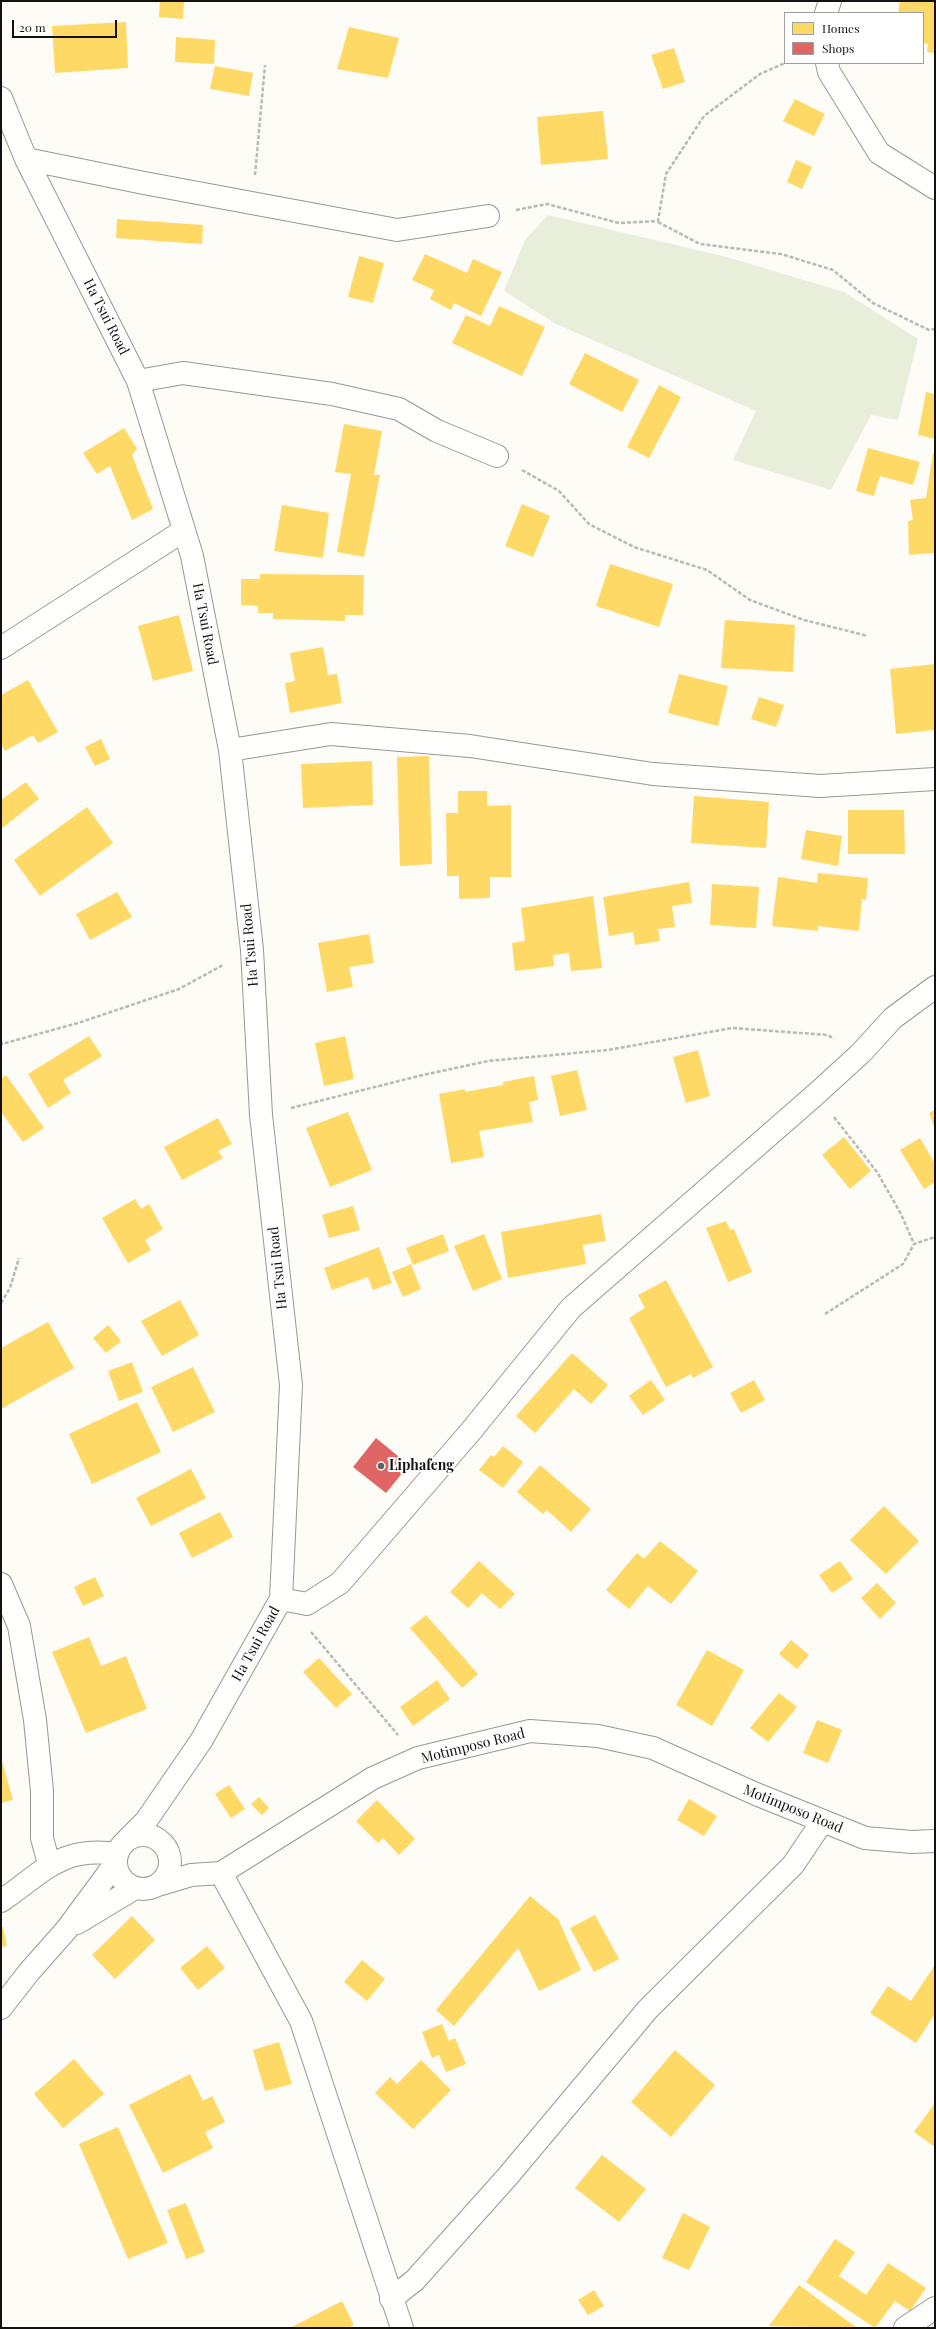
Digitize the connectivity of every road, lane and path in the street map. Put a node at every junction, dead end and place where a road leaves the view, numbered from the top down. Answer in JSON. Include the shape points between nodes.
{"nodes":[{"id":1,"x":830,"y":1,"type":"edge"},
{"id":2,"x":826,"y":12,"type":"edge"},
{"id":3,"x":784,"y":63,"type":"edge"},
{"id":4,"x":827,"y":64,"type":"edge"},
{"id":5,"x":265,"y":65,"type":"dead end"},
{"id":6,"x":1,"y":98,"type":"edge"},
{"id":7,"x":26,"y":158,"type":"junction"},
{"id":8,"x":935,"y":188,"type":"edge"},
{"id":9,"x":243,"y":200,"type":"junction"},
{"id":10,"x":488,"y":216,"type":"joint"},
{"id":11,"x":658,"y":222,"type":"junction"},
{"id":12,"x":935,"y":329,"type":"edge"},
{"id":13,"x":138,"y":381,"type":"junction"},
{"id":14,"x":497,"y":456,"type":"joint"},
{"id":15,"x":183,"y":530,"type":"junction"},
{"id":16,"x":868,"y":636,"type":"dead end"},
{"id":17,"x":1,"y":648,"type":"edge"},
{"id":18,"x":230,"y":750,"type":"junction"},
{"id":19,"x":935,"y":779,"type":"edge"},
{"id":20,"x":252,"y":950,"type":"junction"},
{"id":21,"x":935,"y":987,"type":"edge"},
{"id":22,"x":1,"y":1041,"type":"edge"},
{"id":23,"x":861,"y":1053,"type":"junction"},
{"id":24,"x":815,"y":1095,"type":"junction"},
{"id":25,"x":261,"y":1115,"type":"junction"},
{"id":26,"x":935,"y":1237,"type":"edge"},
{"id":27,"x":914,"y":1244,"type":"junction"},
{"id":28,"x":19,"y":1258,"type":"dead end"},
{"id":29,"x":1,"y":1303,"type":"edge"},
{"id":30,"x":825,"y":1314,"type":"dead end"},
{"id":31,"x":1,"y":1584,"type":"edge"},
{"id":32,"x":281,"y":1599,"type":"junction"},
{"id":33,"x":307,"y":1604,"type":"junction"},
{"id":34,"x":418,"y":1758,"type":"junction"},
{"id":35,"x":159,"y":1800,"type":"junction"},
{"id":36,"x":822,"y":1822,"type":"junction"},
{"id":37,"x":935,"y":1841,"type":"edge"},
{"id":38,"x":168,"y":1850,"type":"junction"},
{"id":39,"x":120,"y":1852,"type":"junction"},
{"id":40,"x":49,"y":1864,"type":"junction"},
{"id":41,"x":221,"y":1873,"type":"junction"},
{"id":42,"x":191,"y":1875,"type":"junction"},
{"id":43,"x":158,"y":1885,"type":"junction"},
{"id":44,"x":135,"y":1888,"type":"junction"},
{"id":45,"x":1,"y":1901,"type":"edge"},
{"id":46,"x":67,"y":1929,"type":"junction"},
{"id":47,"x":1,"y":2008,"type":"edge"},
{"id":48,"x":391,"y":2299,"type":"junction"},
{"id":49,"x":935,"y":2308,"type":"edge"},
{"id":50,"x":402,"y":2328,"type":"edge"},
{"id":51,"x":905,"y":2328,"type":"edge"}],
"edges":[{"from":1,"to":2,"type":"street"},
{"from":3,"to":11,"type":"path","via":[[760,74],[704,116],[666,174]]},
{"from":4,"to":8,"type":"street","via":[[829,72],[879,152]]},
{"from":5,"to":9,"type":"path","via":[[254,180]]},
{"from":6,"to":7,"type":"street","name":"Ha Tsui Road"},
{"from":7,"to":9,"type":"street","via":[[144,183]]},
{"from":7,"to":13,"type":"street","name":"Ha Tsui Road"},
{"from":9,"to":10,"type":"street","via":[[397,230]]},
{"from":10,"to":11,"type":"path","via":[[547,204],[619,223]]},
{"from":11,"to":12,"type":"path","via":[[700,244],[781,254],[834,270],[873,303],[929,330]]},
{"from":13,"to":14,"type":"street","via":[[183,373],[332,394],[399,409],[437,431]]},
{"from":13,"to":15,"type":"street","name":"Ha Tsui Road"},
{"from":14,"to":16,"type":"path","via":[[558,491],[589,524],[634,547],[707,570],[750,600],[804,620]]},
{"from":15,"to":17,"type":"street"},
{"from":15,"to":18,"type":"street","name":"Ha Tsui Road","via":[[192,556]]},
{"from":18,"to":19,"type":"street","via":[[332,734],[470,746],[653,774],[820,786]]},
{"from":18,"to":20,"type":"street","name":"Ha Tsui Road"},
{"from":20,"to":22,"type":"path","via":[[178,989],[78,1023],[2,1044]]},
{"from":20,"to":25,"type":"street","name":"Ha Tsui Road"},
{"from":21,"to":23,"type":"street","via":[[894,1018]]},
{"from":23,"to":24,"type":"street"},
{"from":23,"to":25,"type":"path","via":[[828,1035],[732,1028],[608,1050],[488,1061]]},
{"from":24,"to":27,"type":"path","via":[[877,1172],[901,1214]]},
{"from":24,"to":33,"type":"street","via":[[571,1308],[472,1431],[340,1583]]},
{"from":25,"to":32,"type":"street","name":"Ha Tsui Road","via":[[291,1385]]},
{"from":26,"to":27,"type":"path"},
{"from":27,"to":30,"type":"path","via":[[903,1264]]},
{"from":28,"to":29,"type":"path","via":[[10,1288]]},
{"from":31,"to":40,"type":"street","via":[[19,1626],[22,1642],[35,1720],[42,1791],[42,1838]]},
{"from":32,"to":33,"type":"street"},
{"from":32,"to":35,"type":"street","name":"Ha Tsui Road","via":[[201,1741]]},
{"from":33,"to":34,"type":"path","via":[[312,1634]]},
{"from":34,"to":36,"type":"street","name":"Motimposo Road","via":[[530,1731],[598,1736],[653,1748]]},
{"from":34,"to":41,"type":"street","name":"Motimposo Road","via":[[373,1778]]},
{"from":35,"to":38,"type":"street","via":[[159,1825]]},
{"from":35,"to":39,"type":"street","name":"Ha Tsui Road","via":[[146,1821]]},
{"from":36,"to":37,"type":"street","name":"Motimposo Road","via":[[865,1838]]},
{"from":36,"to":48,"type":"street","via":[[793,1865],[648,2009],[508,2176],[415,2280]]},
{"from":38,"to":39,"type":"street","via":[[151,1836],[143,1834]]},
{"from":38,"to":42,"type":"street","via":[[176,1864]]},
{"from":38,"to":43,"type":"street","via":[[169,1871]]},
{"from":39,"to":40,"type":"street","via":[[72,1855]]},
{"from":39,"to":44,"type":"street","via":[[122,1879]]},
{"from":39,"to":46,"type":"street","name":"Ha Tsui Road"},
{"from":40,"to":45,"type":"street"},
{"from":41,"to":42,"type":"street","name":"Motimposo Road"},
{"from":41,"to":48,"type":"street","via":[[301,2021]]},
{"from":42,"to":43,"type":"street","name":"Motimposo Road"},
{"from":43,"to":44,"type":"street","via":[[143,1889]]},
{"from":44,"to":46,"type":"street","name":"Ha Tsui Road"},
{"from":46,"to":47,"type":"street","name":"Ha Tsui Road"},
{"from":48,"to":50,"type":"street"},
{"from":49,"to":51,"type":"street"}]}
